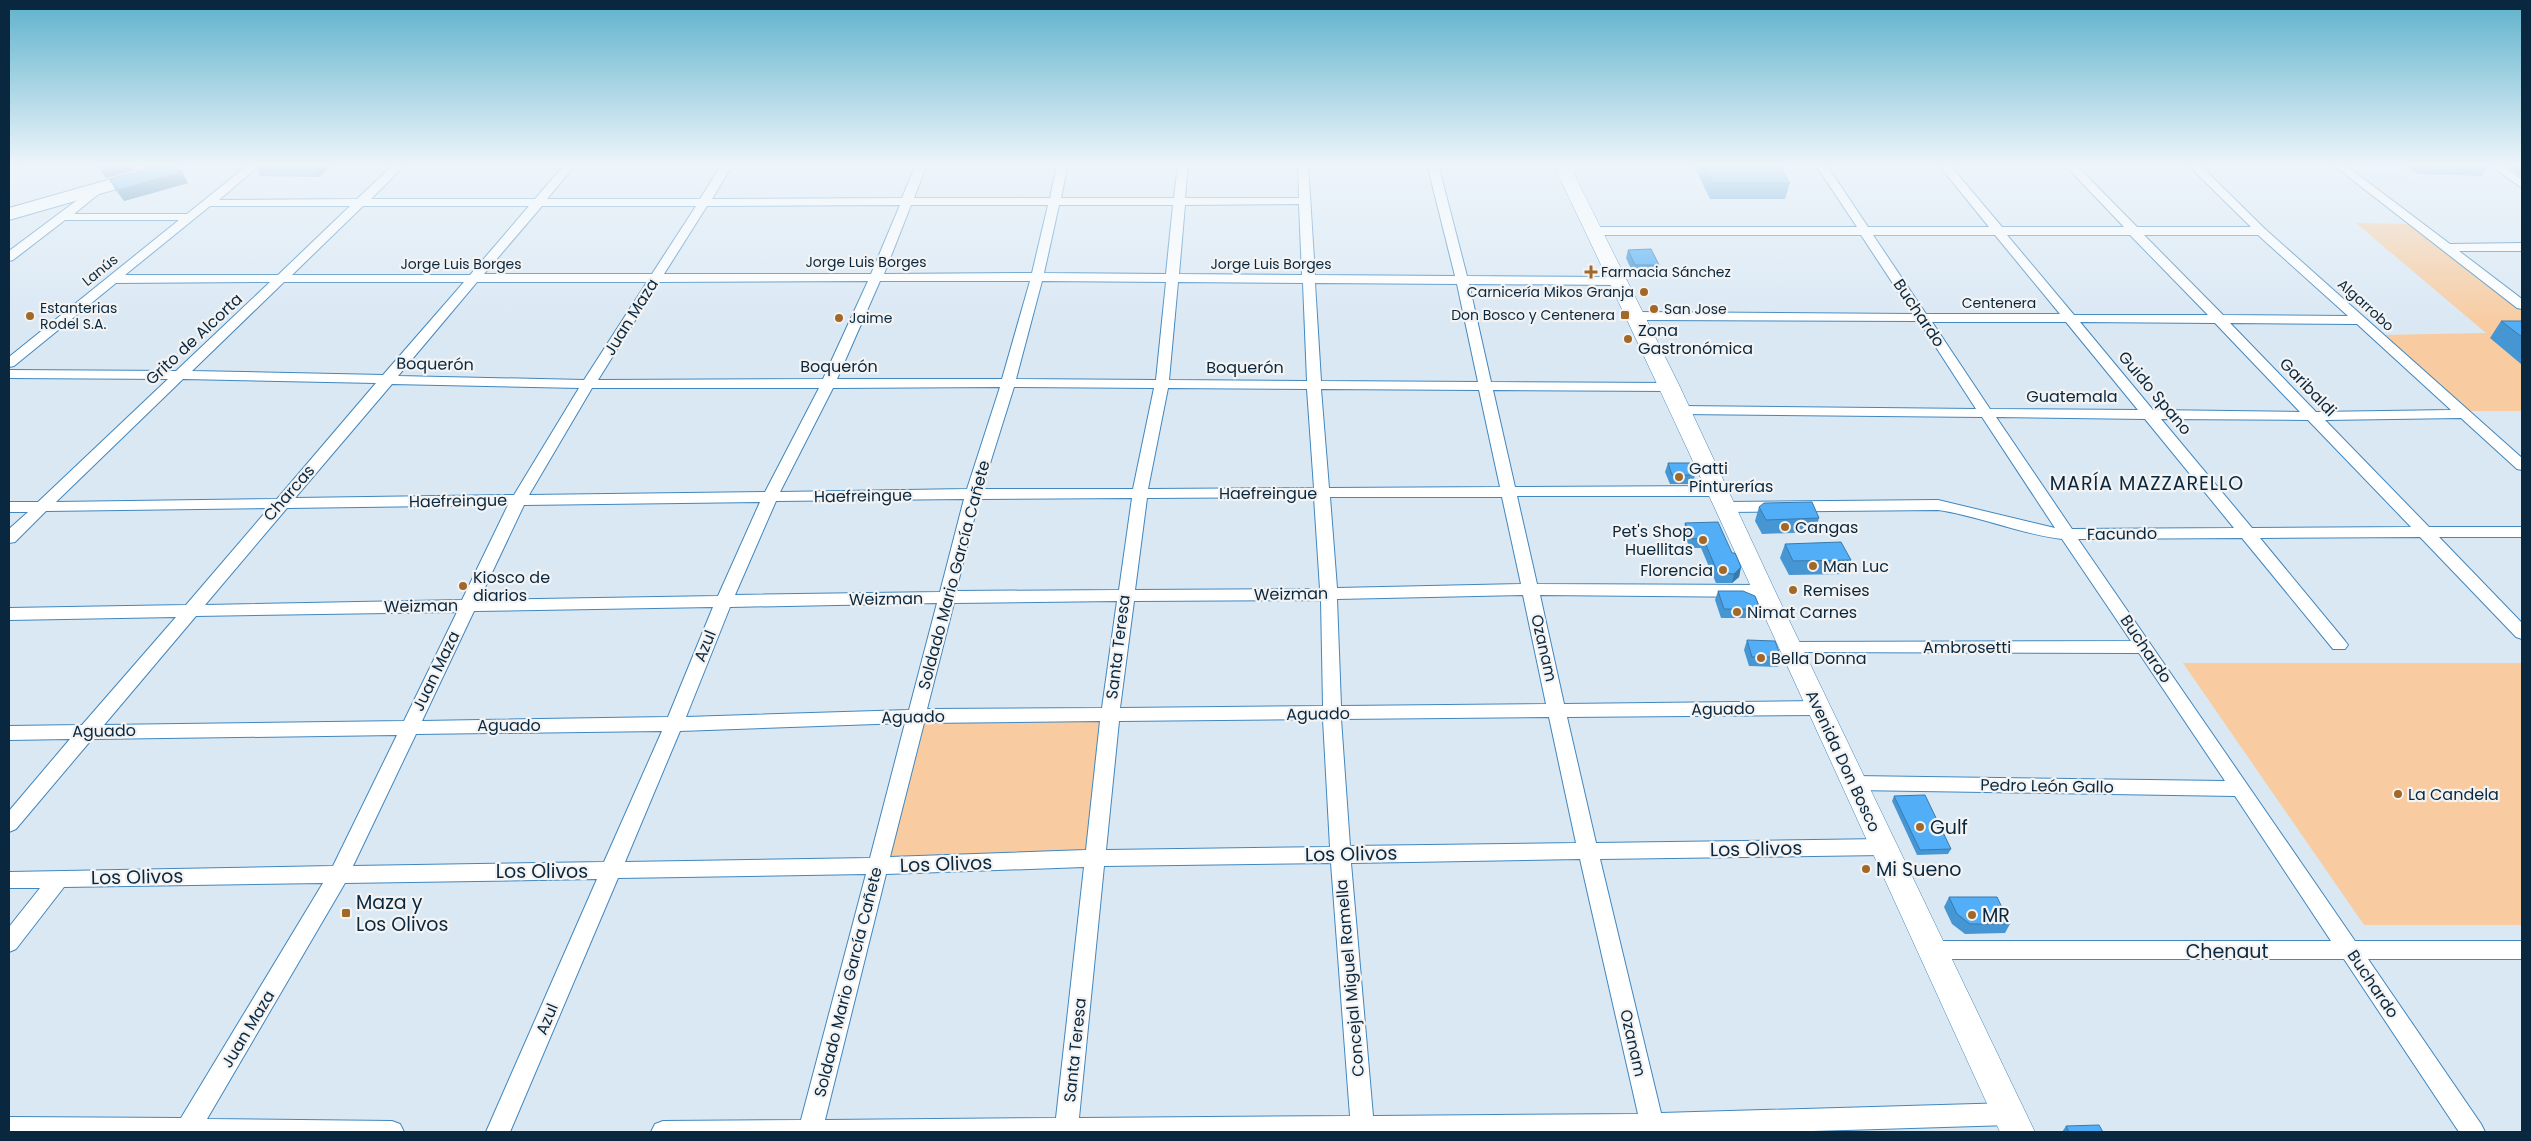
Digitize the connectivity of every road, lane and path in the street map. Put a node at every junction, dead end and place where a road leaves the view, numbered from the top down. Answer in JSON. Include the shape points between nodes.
{"nodes":[{"id":1,"x":64,"y":217,"type":"edge"},
{"id":2,"x":191,"y":217,"type":"edge"},
{"id":3,"x":346,"y":217,"type":"edge"},
{"id":4,"x":527,"y":217,"type":"edge"},
{"id":5,"x":693,"y":217,"type":"edge"},
{"id":6,"x":900,"y":217,"type":"edge"},
{"id":7,"x":1051,"y":217,"type":"edge"},
{"id":8,"x":1177,"y":217,"type":"edge"},
{"id":9,"x":1305,"y":217,"type":"edge"},
{"id":10,"x":1446,"y":217,"type":"edge"},
{"id":11,"x":1588,"y":217,"type":"edge"},
{"id":12,"x":1854,"y":217,"type":"edge"},
{"id":13,"x":1987,"y":217,"type":"edge"},
{"id":14,"x":2121,"y":217,"type":"edge"},
{"id":15,"x":2246,"y":217,"type":"edge"},
{"id":16,"x":2408,"y":217,"type":"edge"},
{"id":17,"x":1594,"y":230,"type":"junction"},
{"id":18,"x":1863,"y":231,"type":"junction"},
{"id":19,"x":1998,"y":231,"type":"junction"},
{"id":20,"x":2135,"y":231,"type":"junction"},
{"id":21,"x":2260,"y":231,"type":"junction"},
{"id":22,"x":2449,"y":248,"type":"junction"},
{"id":23,"x":2522,"y":248,"type":"edge"},
{"id":24,"x":9,"y":257,"type":"edge"},
{"id":25,"x":876,"y":277,"type":"junction"},
{"id":26,"x":1037,"y":277,"type":"junction"},
{"id":27,"x":655,"y":278,"type":"junction"},
{"id":28,"x":1171,"y":278,"type":"junction"},
{"id":29,"x":113,"y":279,"type":"junction"},
{"id":30,"x":283,"y":279,"type":"junction"},
{"id":31,"x":473,"y":279,"type":"junction"},
{"id":32,"x":1310,"y":279,"type":"junction"},
{"id":33,"x":1462,"y":280,"type":"junction"},
{"id":34,"x":1618,"y":282,"type":"junction"},
{"id":35,"x":2522,"y":304,"type":"edge"},
{"id":36,"x":1636,"y":316,"type":"junction"},
{"id":37,"x":1922,"y":318,"type":"junction"},
{"id":38,"x":2069,"y":319,"type":"junction"},
{"id":39,"x":2217,"y":319,"type":"junction"},
{"id":40,"x":2361,"y":320,"type":"junction"},
{"id":41,"x":9,"y":363,"type":"edge"},
{"id":42,"x":9,"y":374,"type":"edge"},
{"id":43,"x":182,"y":375,"type":"junction"},
{"id":44,"x":387,"y":381,"type":"junction"},
{"id":45,"x":1008,"y":383,"type":"junction"},
{"id":46,"x":588,"y":384,"type":"junction"},
{"id":47,"x":828,"y":384,"type":"junction"},
{"id":48,"x":1162,"y":384,"type":"junction"},
{"id":49,"x":1314,"y":385,"type":"junction"},
{"id":50,"x":1485,"y":386,"type":"junction"},
{"id":51,"x":1670,"y":387,"type":"junction"},
{"id":52,"x":1680,"y":410,"type":"junction"},
{"id":53,"x":1987,"y":413,"type":"junction"},
{"id":54,"x":2150,"y":414,"type":"junction"},
{"id":55,"x":2463,"y":414,"type":"junction"},
{"id":56,"x":2311,"y":416,"type":"junction"},
{"id":57,"x":2522,"y":466,"type":"edge"},
{"id":58,"x":1508,"y":492,"type":"junction"},
{"id":59,"x":1140,"y":493,"type":"junction"},
{"id":60,"x":1321,"y":493,"type":"junction"},
{"id":61,"x":973,"y":494,"type":"junction"},
{"id":62,"x":770,"y":497,"type":"junction"},
{"id":63,"x":1721,"y":499,"type":"junction"},
{"id":64,"x":518,"y":501,"type":"junction"},
{"id":65,"x":280,"y":504,"type":"junction"},
{"id":66,"x":9,"y":507,"type":"edge"},
{"id":67,"x":42,"y":507,"type":"junction"},
{"id":68,"x":2247,"y":532,"type":"junction"},
{"id":69,"x":2423,"y":532,"type":"junction"},
{"id":70,"x":2522,"y":532,"type":"edge"},
{"id":71,"x":2067,"y":534,"type":"junction"},
{"id":72,"x":9,"y":538,"type":"edge"},
{"id":73,"x":1530,"y":589,"type":"junction"},
{"id":74,"x":1763,"y":591,"type":"junction"},
{"id":75,"x":1329,"y":594,"type":"junction"},
{"id":76,"x":1125,"y":596,"type":"junction"},
{"id":77,"x":946,"y":597,"type":"junction"},
{"id":78,"x":723,"y":603,"type":"junction"},
{"id":79,"x":468,"y":605,"type":"junction"},
{"id":80,"x":190,"y":610,"type":"junction"},
{"id":81,"x":9,"y":614,"type":"edge"},
{"id":82,"x":2522,"y":633,"type":"edge"},
{"id":83,"x":2339,"y":645,"type":"dead end"},
{"id":84,"x":2144,"y":647,"type":"junction"},
{"id":85,"x":1790,"y":648,"type":"junction"},
{"id":86,"x":1818,"y":708,"type":"junction"},
{"id":87,"x":1558,"y":711,"type":"junction"},
{"id":88,"x":1332,"y":714,"type":"junction"},
{"id":89,"x":917,"y":716,"type":"junction"},
{"id":90,"x":1110,"y":716,"type":"junction"},
{"id":91,"x":674,"y":724,"type":"junction"},
{"id":92,"x":410,"y":726,"type":"junction"},
{"id":93,"x":88,"y":732,"type":"junction"},
{"id":94,"x":9,"y":733,"type":"edge"},
{"id":95,"x":1854,"y":783,"type":"junction"},
{"id":96,"x":2240,"y":789,"type":"junction"},
{"id":97,"x":9,"y":824,"type":"edge"},
{"id":98,"x":1884,"y":846,"type":"junction"},
{"id":99,"x":1588,"y":852,"type":"junction"},
{"id":100,"x":1340,"y":854,"type":"junction"},
{"id":101,"x":1095,"y":858,"type":"junction"},
{"id":102,"x":878,"y":866,"type":"junction"},
{"id":103,"x":611,"y":870,"type":"junction"},
{"id":104,"x":340,"y":873,"type":"junction"},
{"id":105,"x":59,"y":879,"type":"junction"},
{"id":106,"x":9,"y":880,"type":"edge"},
{"id":107,"x":9,"y":943,"type":"edge"},
{"id":108,"x":1932,"y":950,"type":"junction"},
{"id":109,"x":2522,"y":950,"type":"edge"},
{"id":110,"x":2351,"y":951,"type":"junction"},
{"id":111,"x":2014,"y":1123,"type":"edge"},
{"id":112,"x":9,"y":1128,"type":"edge"},
{"id":113,"x":1363,"y":1129,"type":"edge"},
{"id":114,"x":1653,"y":1129,"type":"edge"},
{"id":115,"x":187,"y":1131,"type":"edge"},
{"id":116,"x":1066,"y":1131,"type":"edge"},
{"id":117,"x":392,"y":1132,"type":"edge"},
{"id":118,"x":498,"y":1132,"type":"edge"},
{"id":119,"x":663,"y":1132,"type":"edge"},
{"id":120,"x":810,"y":1132,"type":"edge"},
{"id":121,"x":2473,"y":1132,"type":"edge"}],
"edges":[{"from":1,"to":24,"type":"street"},
{"from":2,"to":29,"type":"street","name":"Lanús"},
{"from":3,"to":30,"type":"street","name":"Grito de Alcorta"},
{"from":4,"to":31,"type":"street","name":"Charcas"},
{"from":5,"to":27,"type":"street","name":"Juan Maza"},
{"from":6,"to":25,"type":"street","name":"Azul"},
{"from":7,"to":26,"type":"street","name":"Soldado Mario García Cañete"},
{"from":8,"to":28,"type":"street","name":"Santa Teresa"},
{"from":9,"to":32,"type":"street","name":"Concejal Miguel Ramella"},
{"from":10,"to":33,"type":"street","name":"Ozanam"},
{"from":11,"to":17,"type":"main road","name":"Avenida Don Bosco"},
{"from":12,"to":18,"type":"street","name":"Buchardo"},
{"from":13,"to":19,"type":"street","name":"Guido Spano"},
{"from":14,"to":20,"type":"street","name":"Garibaldi"},
{"from":15,"to":21,"type":"street","name":"Algarrobo"},
{"from":16,"to":22,"type":"street"},
{"from":17,"to":18,"type":"street"},
{"from":17,"to":34,"type":"main road","name":"Avenida Don Bosco"},
{"from":18,"to":19,"type":"street"},
{"from":18,"to":37,"type":"street","name":"Buchardo"},
{"from":19,"to":20,"type":"street"},
{"from":19,"to":38,"type":"street","name":"Guido Spano"},
{"from":20,"to":21,"type":"street"},
{"from":20,"to":39,"type":"street","name":"Garibaldi"},
{"from":21,"to":40,"type":"street","name":"Algarrobo"},
{"from":22,"to":23,"type":"street"},
{"from":22,"to":35,"type":"street"},
{"from":25,"to":26,"type":"street","name":"Jorge Luis Borges"},
{"from":25,"to":27,"type":"street","name":"Jorge Luis Borges"},
{"from":25,"to":47,"type":"street","name":"Azul"},
{"from":26,"to":28,"type":"street","name":"Jorge Luis Borges"},
{"from":26,"to":45,"type":"street","name":"Soldado Mario García Cañete"},
{"from":27,"to":31,"type":"street","name":"Jorge Luis Borges"},
{"from":27,"to":46,"type":"street","name":"Juan Maza"},
{"from":28,"to":32,"type":"street","name":"Jorge Luis Borges"},
{"from":28,"to":48,"type":"street","name":"Santa Teresa"},
{"from":29,"to":30,"type":"street","name":"Jorge Luis Borges"},
{"from":29,"to":41,"type":"street","name":"Lanús"},
{"from":30,"to":31,"type":"street","name":"Jorge Luis Borges"},
{"from":30,"to":43,"type":"street","name":"Grito de Alcorta"},
{"from":31,"to":44,"type":"street","name":"Charcas"},
{"from":32,"to":33,"type":"street","name":"Jorge Luis Borges"},
{"from":32,"to":49,"type":"street","name":"Concejal Miguel Ramella"},
{"from":33,"to":34,"type":"street","name":"Jorge Luis Borges"},
{"from":33,"to":50,"type":"street","name":"Ozanam"},
{"from":34,"to":36,"type":"main road","name":"Avenida Don Bosco"},
{"from":36,"to":37,"type":"street","name":"Centenera"},
{"from":36,"to":51,"type":"main road","name":"Avenida Don Bosco"},
{"from":37,"to":38,"type":"street","name":"Centenera"},
{"from":37,"to":53,"type":"street","name":"Buchardo"},
{"from":38,"to":39,"type":"street","name":"Centenera"},
{"from":38,"to":54,"type":"street","name":"Guido Spano"},
{"from":39,"to":40,"type":"street","name":"Centenera"},
{"from":39,"to":56,"type":"street","name":"Garibaldi"},
{"from":40,"to":55,"type":"street","name":"Algarrobo"},
{"from":42,"to":43,"type":"street","name":"Boquerón"},
{"from":43,"to":44,"type":"street","name":"Boquerón"},
{"from":43,"to":67,"type":"street","name":"Grito de Alcorta"},
{"from":44,"to":46,"type":"street","name":"Boquerón"},
{"from":44,"to":65,"type":"street","name":"Charcas"},
{"from":45,"to":47,"type":"street","name":"Boquerón"},
{"from":45,"to":48,"type":"street","name":"Boquerón"},
{"from":45,"to":61,"type":"street","name":"Soldado Mario García Cañete"},
{"from":46,"to":47,"type":"street","name":"Boquerón"},
{"from":46,"to":64,"type":"street","name":"Juan Maza"},
{"from":47,"to":62,"type":"street","name":"Azul"},
{"from":48,"to":49,"type":"street","name":"Boquerón"},
{"from":48,"to":59,"type":"street","name":"Santa Teresa"},
{"from":49,"to":50,"type":"street","name":"Boquerón"},
{"from":49,"to":60,"type":"street","name":"Concejal Miguel Ramella"},
{"from":50,"to":51,"type":"street","name":"Boquerón"},
{"from":50,"to":58,"type":"street","name":"Ozanam"},
{"from":51,"to":52,"type":"main road","name":"Avenida Don Bosco"},
{"from":52,"to":53,"type":"street","name":"Guatemala"},
{"from":52,"to":63,"type":"main road","name":"Avenida Don Bosco"},
{"from":53,"to":54,"type":"street","name":"Guatemala"},
{"from":53,"to":71,"type":"street","name":"Buchardo"},
{"from":54,"to":56,"type":"street","name":"Guatemala"},
{"from":54,"to":68,"type":"street","name":"Guido Spano"},
{"from":55,"to":56,"type":"street","name":"Guatemala"},
{"from":55,"to":57,"type":"street","name":"Algarrobo"},
{"from":56,"to":69,"type":"street","name":"Garibaldi"},
{"from":58,"to":60,"type":"street","name":"Haefreingue"},
{"from":58,"to":63,"type":"street","name":"Haefreingue"},
{"from":58,"to":73,"type":"street","name":"Ozanam"},
{"from":59,"to":60,"type":"street","name":"Haefreingue"},
{"from":59,"to":61,"type":"street","name":"Haefreingue"},
{"from":59,"to":76,"type":"street","name":"Santa Teresa"},
{"from":60,"to":75,"type":"street","name":"Concejal Miguel Ramella"},
{"from":61,"to":62,"type":"street","name":"Haefreingue"},
{"from":61,"to":77,"type":"street","name":"Soldado Mario García Cañete"},
{"from":62,"to":64,"type":"street","name":"Haefreingue"},
{"from":62,"to":78,"type":"street","name":"Azul"},
{"from":63,"to":71,"type":"street","name":"Facundo","via":[[1938,505],[2046,532]]},
{"from":63,"to":74,"type":"main road","name":"Avenida Don Bosco"},
{"from":64,"to":65,"type":"street","name":"Haefreingue"},
{"from":64,"to":79,"type":"street","name":"Juan Maza"},
{"from":65,"to":67,"type":"street","name":"Haefreingue"},
{"from":65,"to":80,"type":"street","name":"Charcas"},
{"from":66,"to":67,"type":"street","name":"Haefreingue"},
{"from":67,"to":72,"type":"street","name":"Grito de Alcorta"},
{"from":68,"to":69,"type":"street","name":"Facundo"},
{"from":68,"to":71,"type":"street","name":"Facundo"},
{"from":68,"to":83,"type":"street","name":"Guido Spano"},
{"from":69,"to":70,"type":"street","name":"Facundo"},
{"from":69,"to":82,"type":"street","name":"Garibaldi"},
{"from":71,"to":84,"type":"street","name":"Buchardo"},
{"from":73,"to":74,"type":"street","name":"Weizman"},
{"from":73,"to":75,"type":"street","name":"Weizman"},
{"from":73,"to":87,"type":"street","name":"Ozanam"},
{"from":74,"to":85,"type":"main road","name":"Avenida Don Bosco"},
{"from":75,"to":76,"type":"street","name":"Weizman"},
{"from":75,"to":88,"type":"street","name":"Concejal Miguel Ramella"},
{"from":76,"to":77,"type":"street","name":"Weizman"},
{"from":76,"to":90,"type":"street","name":"Santa Teresa"},
{"from":77,"to":78,"type":"street","name":"Weizman"},
{"from":77,"to":89,"type":"street","name":"Soldado Mario García Cañete"},
{"from":78,"to":79,"type":"street","name":"Weizman"},
{"from":78,"to":91,"type":"street","name":"Azul"},
{"from":79,"to":80,"type":"street","name":"Weizman"},
{"from":79,"to":92,"type":"street","name":"Juan Maza"},
{"from":80,"to":81,"type":"street","name":"Weizman"},
{"from":80,"to":93,"type":"street","name":"Charcas"},
{"from":84,"to":85,"type":"street","name":"Ambrosetti"},
{"from":84,"to":96,"type":"street","name":"Buchardo"},
{"from":85,"to":86,"type":"main road","name":"Avenida Don Bosco"},
{"from":86,"to":87,"type":"street","name":"Aguado"},
{"from":86,"to":95,"type":"main road","name":"Avenida Don Bosco"},
{"from":87,"to":88,"type":"street","name":"Aguado"},
{"from":87,"to":99,"type":"street","name":"Ozanam"},
{"from":88,"to":90,"type":"street","name":"Aguado"},
{"from":88,"to":100,"type":"street","name":"Concejal Miguel Ramella"},
{"from":89,"to":90,"type":"street","name":"Aguado"},
{"from":89,"to":91,"type":"street","name":"Aguado"},
{"from":89,"to":102,"type":"street","name":"Soldado Mario García Cañete"},
{"from":90,"to":101,"type":"street","name":"Santa Teresa"},
{"from":91,"to":92,"type":"street","name":"Aguado"},
{"from":91,"to":103,"type":"street","name":"Azul"},
{"from":92,"to":93,"type":"street","name":"Aguado"},
{"from":92,"to":104,"type":"street","name":"Juan Maza"},
{"from":93,"to":94,"type":"street","name":"Aguado"},
{"from":93,"to":97,"type":"street","name":"Charcas"},
{"from":95,"to":96,"type":"street","name":"Pedro León Gallo"},
{"from":95,"to":98,"type":"main road","name":"Avenida Don Bosco"},
{"from":96,"to":110,"type":"street","name":"Buchardo"},
{"from":98,"to":99,"type":"street","name":"Los Olivos"},
{"from":98,"to":108,"type":"main road","name":"Avenida Don Bosco"},
{"from":99,"to":100,"type":"street","name":"Los Olivos"},
{"from":99,"to":114,"type":"street","name":"Ozanam"},
{"from":100,"to":101,"type":"street","name":"Los Olivos"},
{"from":100,"to":113,"type":"street","name":"Concejal Miguel Ramella"},
{"from":101,"to":102,"type":"street","name":"Los Olivos"},
{"from":101,"to":116,"type":"street","name":"Santa Teresa"},
{"from":102,"to":103,"type":"street","name":"Los Olivos"},
{"from":102,"to":120,"type":"street","name":"Soldado Mario García Cañete"},
{"from":103,"to":104,"type":"street","name":"Los Olivos"},
{"from":103,"to":118,"type":"street","name":"Azul"},
{"from":104,"to":105,"type":"street","name":"Los Olivos"},
{"from":104,"to":115,"type":"street","name":"Juan Maza"},
{"from":105,"to":106,"type":"street","name":"Los Olivos"},
{"from":105,"to":107,"type":"street"},
{"from":108,"to":110,"type":"street","name":"Chenaut"},
{"from":108,"to":111,"type":"main road","name":"Avenida Don Bosco"},
{"from":109,"to":110,"type":"street","name":"Chenaut"},
{"from":110,"to":121,"type":"street","name":"Buchardo"},
{"from":111,"to":114,"type":"street"},
{"from":112,"to":115,"type":"street"},
{"from":113,"to":114,"type":"street"},
{"from":113,"to":116,"type":"street"},
{"from":115,"to":117,"type":"street"},
{"from":116,"to":120,"type":"street"},
{"from":119,"to":120,"type":"street"}]}
